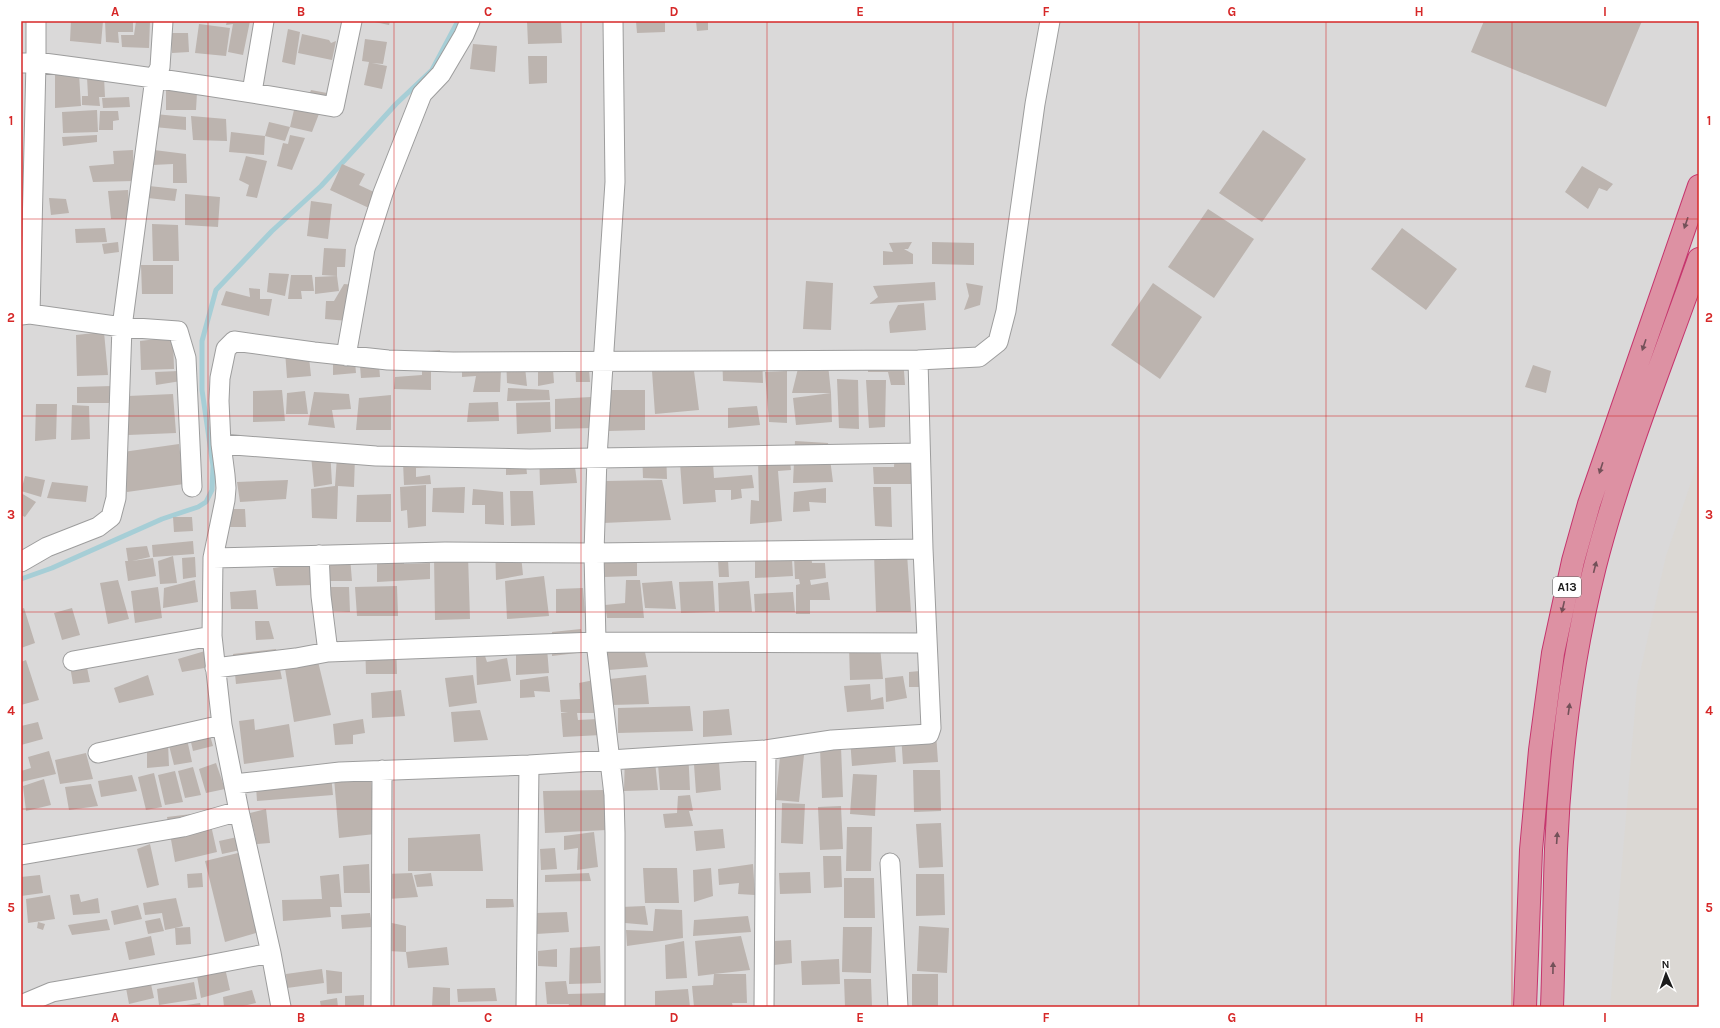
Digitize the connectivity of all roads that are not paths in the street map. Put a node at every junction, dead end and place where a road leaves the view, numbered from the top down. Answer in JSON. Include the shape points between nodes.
{"nodes":[{"id":1,"x":36,"y":21,"type":"edge"},
{"id":2,"x":163,"y":21,"type":"edge"},
{"id":3,"x":264,"y":21,"type":"edge"},
{"id":4,"x":352,"y":21,"type":"edge"},
{"id":5,"x":470,"y":21,"type":"edge"},
{"id":6,"x":613,"y":21,"type":"edge"},
{"id":7,"x":1050,"y":21,"type":"edge"},
{"id":8,"x":29,"y":62,"type":"edge"},
{"id":9,"x":155,"y":78,"type":"junction"},
{"id":10,"x":252,"y":92,"type":"junction"},
{"id":11,"x":1699,"y":186,"type":"edge"},
{"id":12,"x":1699,"y":259,"type":"edge"},
{"id":13,"x":25,"y":314,"type":"edge"},
{"id":14,"x":122,"y":327,"type":"junction"},
{"id":15,"x":346,"y":356,"type":"junction"},
{"id":16,"x":918,"y":360,"type":"junction"},
{"id":17,"x":603,"y":361,"type":"junction"},
{"id":18,"x":221,"y":444,"type":"junction"},
{"id":19,"x":920,"y":453,"type":"junction"},
{"id":20,"x":597,"y":457,"type":"junction"},
{"id":21,"x":192,"y":487,"type":"dead end"},
{"id":22,"x":923,"y":549,"type":"junction"},
{"id":23,"x":594,"y":553,"type":"junction"},
{"id":24,"x":319,"y":555,"type":"junction"},
{"id":25,"x":213,"y":558,"type":"junction"},
{"id":26,"x":21,"y":562,"type":"edge"},
{"id":27,"x":212,"y":636,"type":"junction"},
{"id":28,"x":596,"y":642,"type":"junction"},
{"id":29,"x":928,"y":643,"type":"junction"},
{"id":30,"x":328,"y":652,"type":"junction"},
{"id":31,"x":73,"y":661,"type":"dead end"},
{"id":32,"x":215,"y":668,"type":"junction"},
{"id":33,"x":222,"y":724,"type":"junction"},
{"id":34,"x":766,"y":750,"type":"junction"},
{"id":35,"x":98,"y":753,"type":"dead end"},
{"id":36,"x":610,"y":760,"type":"junction"},
{"id":37,"x":529,"y":765,"type":"junction"},
{"id":38,"x":382,"y":770,"type":"junction"},
{"id":39,"x":234,"y":784,"type":"junction"},
{"id":40,"x":239,"y":811,"type":"junction"},
{"id":41,"x":21,"y":855,"type":"edge"},
{"id":42,"x":890,"y":864,"type":"dead end"},
{"id":43,"x":271,"y":953,"type":"junction"},
{"id":44,"x":22,"y":1007,"type":"edge"},
{"id":45,"x":281,"y":1007,"type":"edge"},
{"id":46,"x":382,"y":1007,"type":"edge"},
{"id":47,"x":526,"y":1007,"type":"edge"},
{"id":48,"x":616,"y":1007,"type":"edge"},
{"id":49,"x":764,"y":1007,"type":"edge"},
{"id":50,"x":898,"y":1007,"type":"edge"},
{"id":51,"x":1525,"y":1007,"type":"edge"},
{"id":52,"x":1552,"y":1007,"type":"edge"}],
"edges":[{"from":1,"to":8,"type":"street"},
{"from":2,"to":9,"type":"street","via":[[160,68]]},
{"from":3,"to":10,"type":"street"},
{"from":4,"to":10,"type":"street","via":[[334,107]]},
{"from":5,"to":15,"type":"street","via":[[441,74],[422,94],[383,193],[365,248]]},
{"from":6,"to":17,"type":"street","via":[[615,182]]},
{"from":7,"to":16,"type":"street","via":[[1035,104],[1006,311],[998,342],[979,358]]},
{"from":8,"to":9,"type":"street"},
{"from":8,"to":13,"type":"street"},
{"from":9,"to":10,"type":"street"},
{"from":9,"to":14,"type":"street"},
{"from":11,"to":51,"type":"highway","number":"A13","one_way":true,"via":[[1590,504],[1573,561],[1553,653],[1540,750],[1531,850]]},
{"from":52,"to":12,"type":"highway","number":"A13","one_way":true,"via":[[1556,848],[1563,751],[1577,657],[1595,567],[1623,471]]},
{"from":13,"to":14,"type":"street"},
{"from":14,"to":21,"type":"street","via":[[178,331],[186,358]]},
{"from":14,"to":26,"type":"street","via":[[116,498],[111,517],[98,528],[46,547]]},
{"from":15,"to":17,"type":"street","via":[[453,362]]},
{"from":15,"to":18,"type":"street","via":[[234,341],[226,349],[220,378],[218,400]]},
{"from":16,"to":17,"type":"street"},
{"from":16,"to":19,"type":"street"},
{"from":17,"to":20,"type":"street"},
{"from":18,"to":20,"type":"street","via":[[376,456],[530,459]]},
{"from":18,"to":25,"type":"street","via":[[226,475],[225,500]]},
{"from":19,"to":20,"type":"street"},
{"from":19,"to":22,"type":"street"},
{"from":20,"to":23,"type":"street"},
{"from":22,"to":23,"type":"street"},
{"from":22,"to":29,"type":"street"},
{"from":23,"to":24,"type":"street","via":[[445,552]]},
{"from":23,"to":28,"type":"street"},
{"from":24,"to":25,"type":"street"},
{"from":24,"to":30,"type":"street"},
{"from":25,"to":27,"type":"street"},
{"from":27,"to":31,"type":"street"},
{"from":27,"to":32,"type":"street"},
{"from":28,"to":29,"type":"street"},
{"from":28,"to":30,"type":"street"},
{"from":28,"to":36,"type":"street"},
{"from":29,"to":34,"type":"street","via":[[931,728],[929,734],[832,740]]},
{"from":30,"to":32,"type":"street"},
{"from":32,"to":33,"type":"street"},
{"from":33,"to":35,"type":"street"},
{"from":33,"to":39,"type":"street"},
{"from":34,"to":36,"type":"street"},
{"from":34,"to":49,"type":"street"},
{"from":36,"to":37,"type":"street"},
{"from":36,"to":48,"type":"street","via":[[615,833]]},
{"from":37,"to":38,"type":"street"},
{"from":37,"to":47,"type":"street"},
{"from":38,"to":39,"type":"street"},
{"from":38,"to":46,"type":"street"},
{"from":39,"to":40,"type":"street"},
{"from":40,"to":41,"type":"street","via":[[183,827]]},
{"from":40,"to":43,"type":"street"},
{"from":42,"to":50,"type":"street"},
{"from":43,"to":44,"type":"street","via":[[52,992],[21,1005]]},
{"from":43,"to":45,"type":"street"}]}
